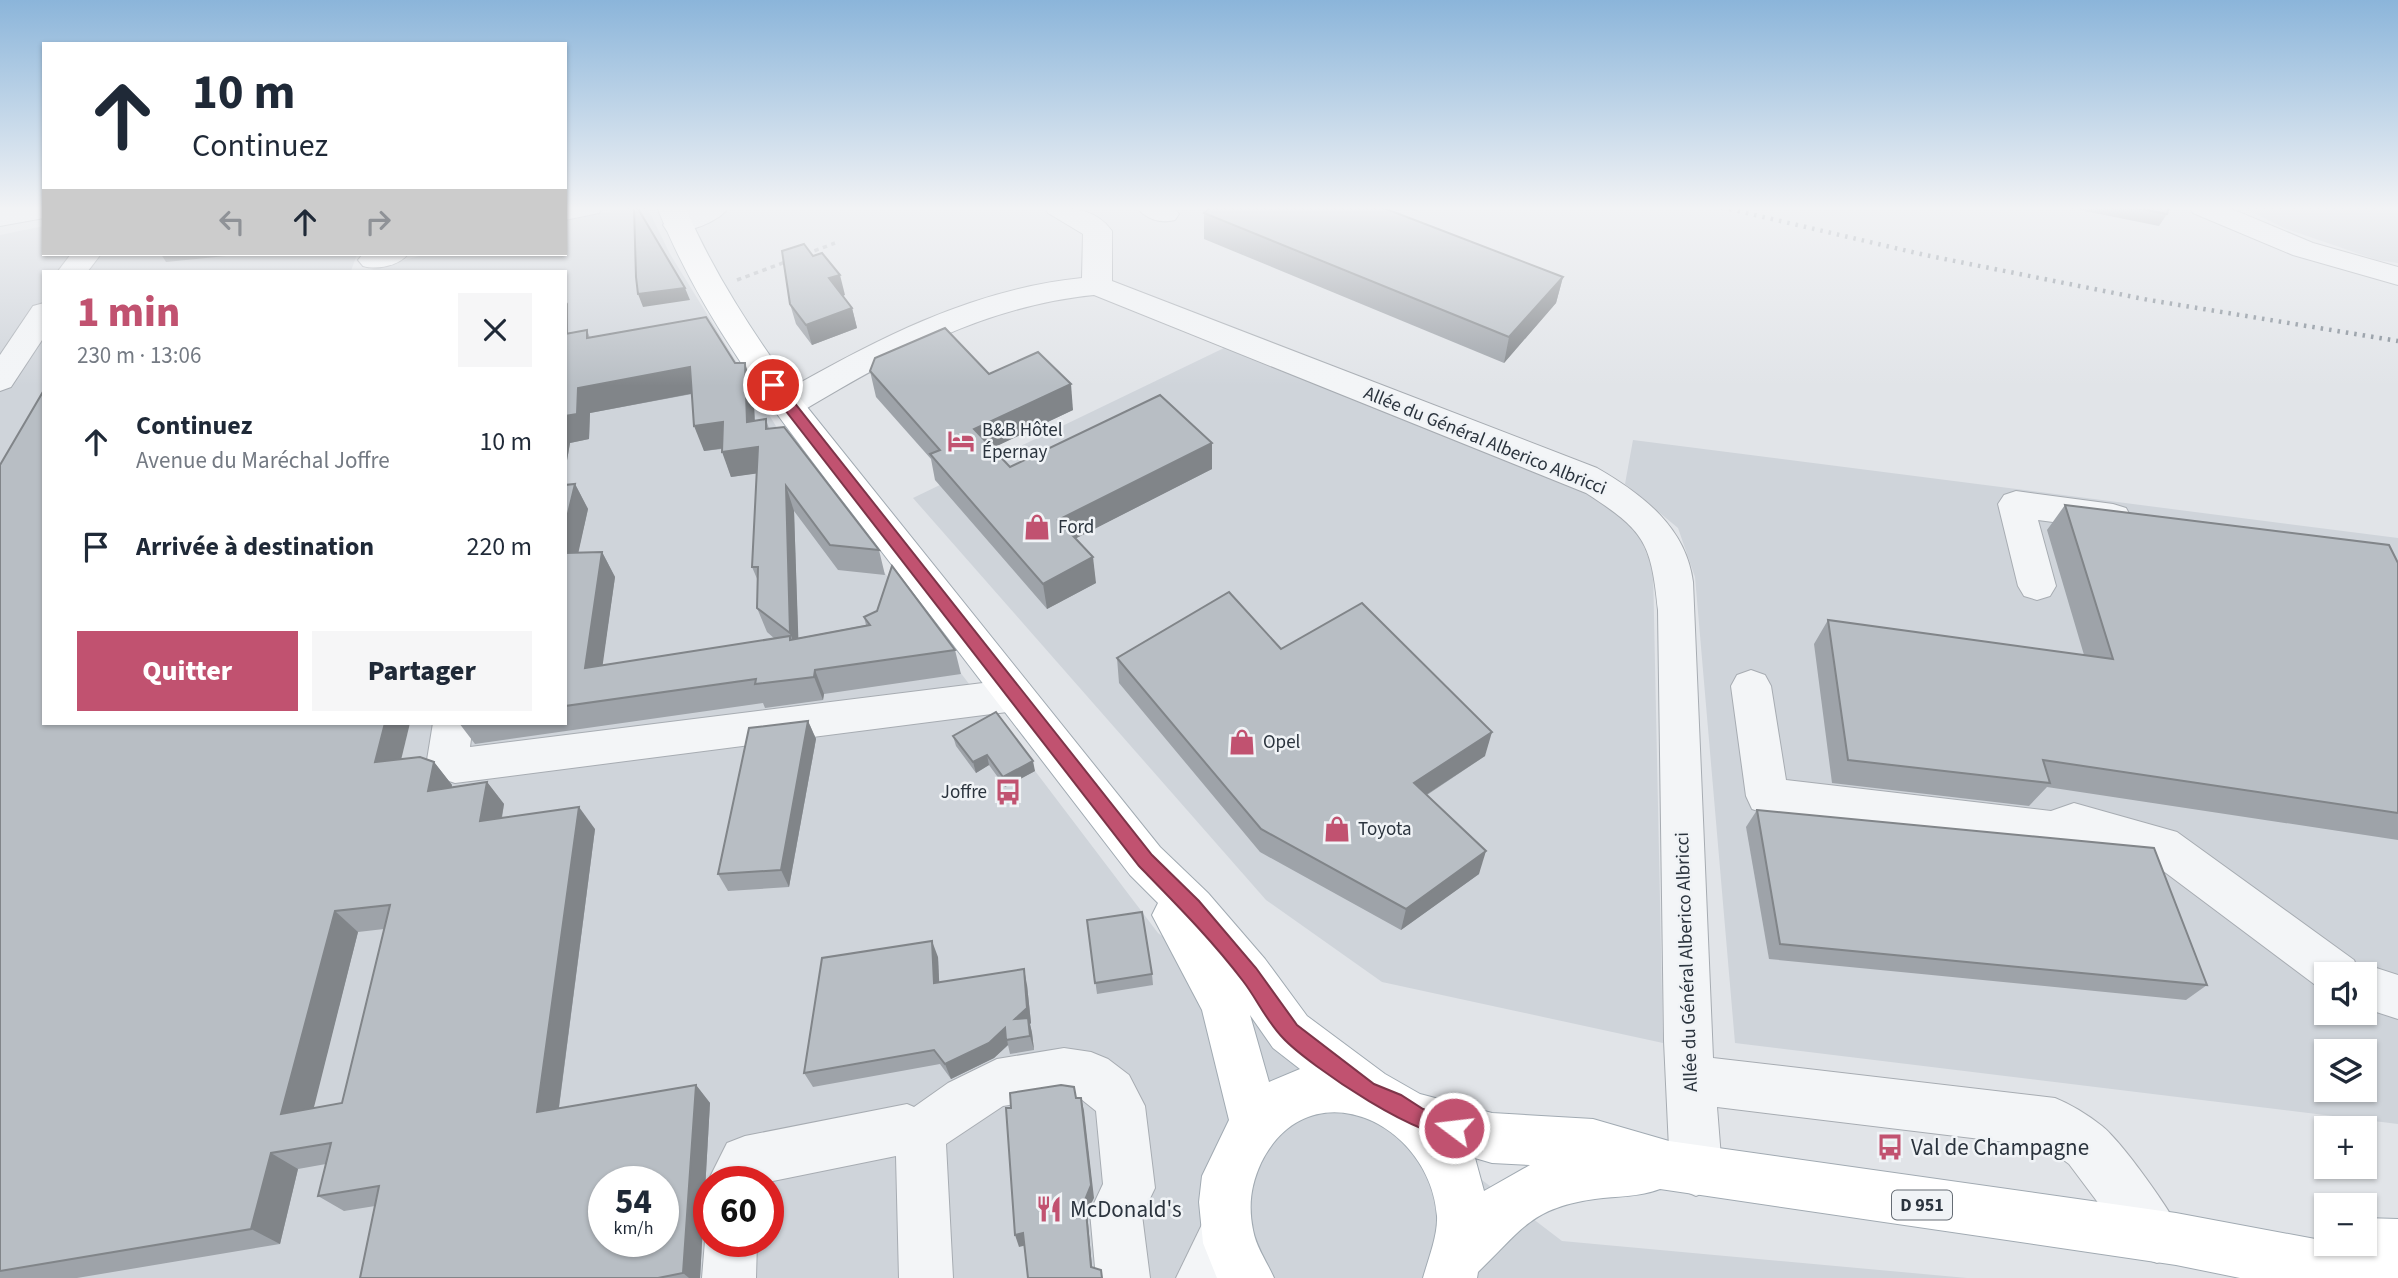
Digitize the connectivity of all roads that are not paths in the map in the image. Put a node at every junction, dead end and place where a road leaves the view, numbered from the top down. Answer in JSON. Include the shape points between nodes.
{"nodes":[{"id":1,"x":699,"y":267,"type":"edge"},
{"id":2,"x":1097,"y":267,"type":"edge"},
{"id":3,"x":2365,"y":267,"type":"edge"},
{"id":4,"x":2398,"y":276,"type":"edge"},
{"id":5,"x":1097,"y":286,"type":"junction"},
{"id":6,"x":42,"y":316,"type":"edge"},
{"id":7,"x":1,"y":376,"type":"edge"},
{"id":8,"x":787,"y":405,"type":"junction"},
{"id":9,"x":2152,"y":522,"type":"edge"},
{"id":10,"x":2037,"y":586,"type":"dead end"},
{"id":11,"x":1751,"y":686,"type":"dead end"},
{"id":12,"x":1015,"y":695,"type":"junction"},
{"id":13,"x":453,"y":725,"type":"edge"},
{"id":14,"x":1145,"y":861,"type":"junction"},
{"id":15,"x":2320,"y":962,"type":"edge"},
{"id":16,"x":2377,"y":990,"type":"edge"},
{"id":17,"x":2398,"y":997,"type":"edge"},
{"id":18,"x":1691,"y":1080,"type":"junction"},
{"id":19,"x":1367,"y":1091,"type":"junction"},
{"id":20,"x":1418,"y":1118,"type":"junction"},
{"id":21,"x":1255,"y":1122,"type":"junction"},
{"id":22,"x":916,"y":1136,"type":"junction"},
{"id":23,"x":742,"y":1166,"type":"edge"},
{"id":24,"x":1683,"y":1168,"type":"junction"},
{"id":25,"x":1227,"y":1231,"type":"junction"},
{"id":26,"x":2166,"y":1238,"type":"junction"},
{"id":27,"x":2314,"y":1242,"type":"edge"},
{"id":28,"x":730,"y":1257,"type":"edge"},
{"id":29,"x":2380,"y":1263,"type":"edge"},
{"id":30,"x":1455,"y":1266,"type":"edge"},
{"id":31,"x":729,"y":1278,"type":"edge"},
{"id":32,"x":926,"y":1278,"type":"edge"},
{"id":33,"x":1123,"y":1278,"type":"edge"},
{"id":34,"x":1203,"y":1278,"type":"edge"},
{"id":35,"x":1247,"y":1278,"type":"edge"}],
"edges":[{"from":1,"to":8,"type":"main road","via":[[731,324]]},
{"from":2,"to":5,"type":"street"},
{"from":3,"to":4,"type":"street"},
{"from":5,"to":8,"type":"street","name":"Allée du Général Alberico Albricci","via":[[1008,298],[916,336]]},
{"from":5,"to":18,"type":"street","name":"Allée du Général Alberico Albricci","via":[[1585,477],[1637,512],[1656,533],[1671,565],[1676,610]]},
{"from":6,"to":7,"type":"street"},
{"from":8,"to":12,"type":"main road"},
{"from":9,"to":10,"type":"street","via":[[2015,503]]},
{"from":11,"to":15,"type":"street","via":[[1767,796],[2051,831],[2074,822],[2162,845]]},
{"from":12,"to":13,"type":"street","via":[[455,766],[448,760]]},
{"from":12,"to":14,"type":"main road"},
{"from":14,"to":19,"type":"main road","via":[[1249,974],[1290,1032]]},
{"from":14,"to":21,"type":"main road","via":[[1226,1009]]},
{"from":16,"to":17,"type":"street"},
{"from":18,"to":24,"type":"street","name":"Allée du Général Alberico Albricci"},
{"from":18,"to":26,"type":"street","via":[[2055,1123],[2087,1146]]},
{"from":19,"to":20,"type":"main road"},
{"from":19,"to":21,"type":"main road","via":[[1336,1087],[1306,1091],[1278,1103]]},
{"from":20,"to":24,"type":"main road","number":"D 951","via":[[1492,1138],[1593,1144]]},
{"from":20,"to":30,"type":"main road","via":[[1442,1146],[1458,1180],[1464,1216]]},
{"from":21,"to":25,"type":"main road","via":[[1234,1153],[1224,1191]]},
{"from":22,"to":23,"type":"street","via":[[907,1129],[745,1161]]},
{"from":22,"to":32,"type":"street","via":[[921,1139]]},
{"from":22,"to":33,"type":"street","via":[[997,1083],[1064,1072],[1091,1076],[1103,1085],[1097,1113],[1105,1187],[1116,1212]]},
{"from":24,"to":26,"type":"main road","number":"D 951"},
{"from":24,"to":30,"type":"main road","number":"D 951","via":[[1583,1174],[1545,1184],[1506,1206]]},
{"from":25,"to":34,"type":"street"},
{"from":25,"to":35,"type":"main road"},
{"from":26,"to":27,"type":"main road","number":"D 951"},
{"from":26,"to":29,"type":"main road","number":"D 951","via":[[2320,1267]]},
{"from":28,"to":31,"type":"street"}]}
